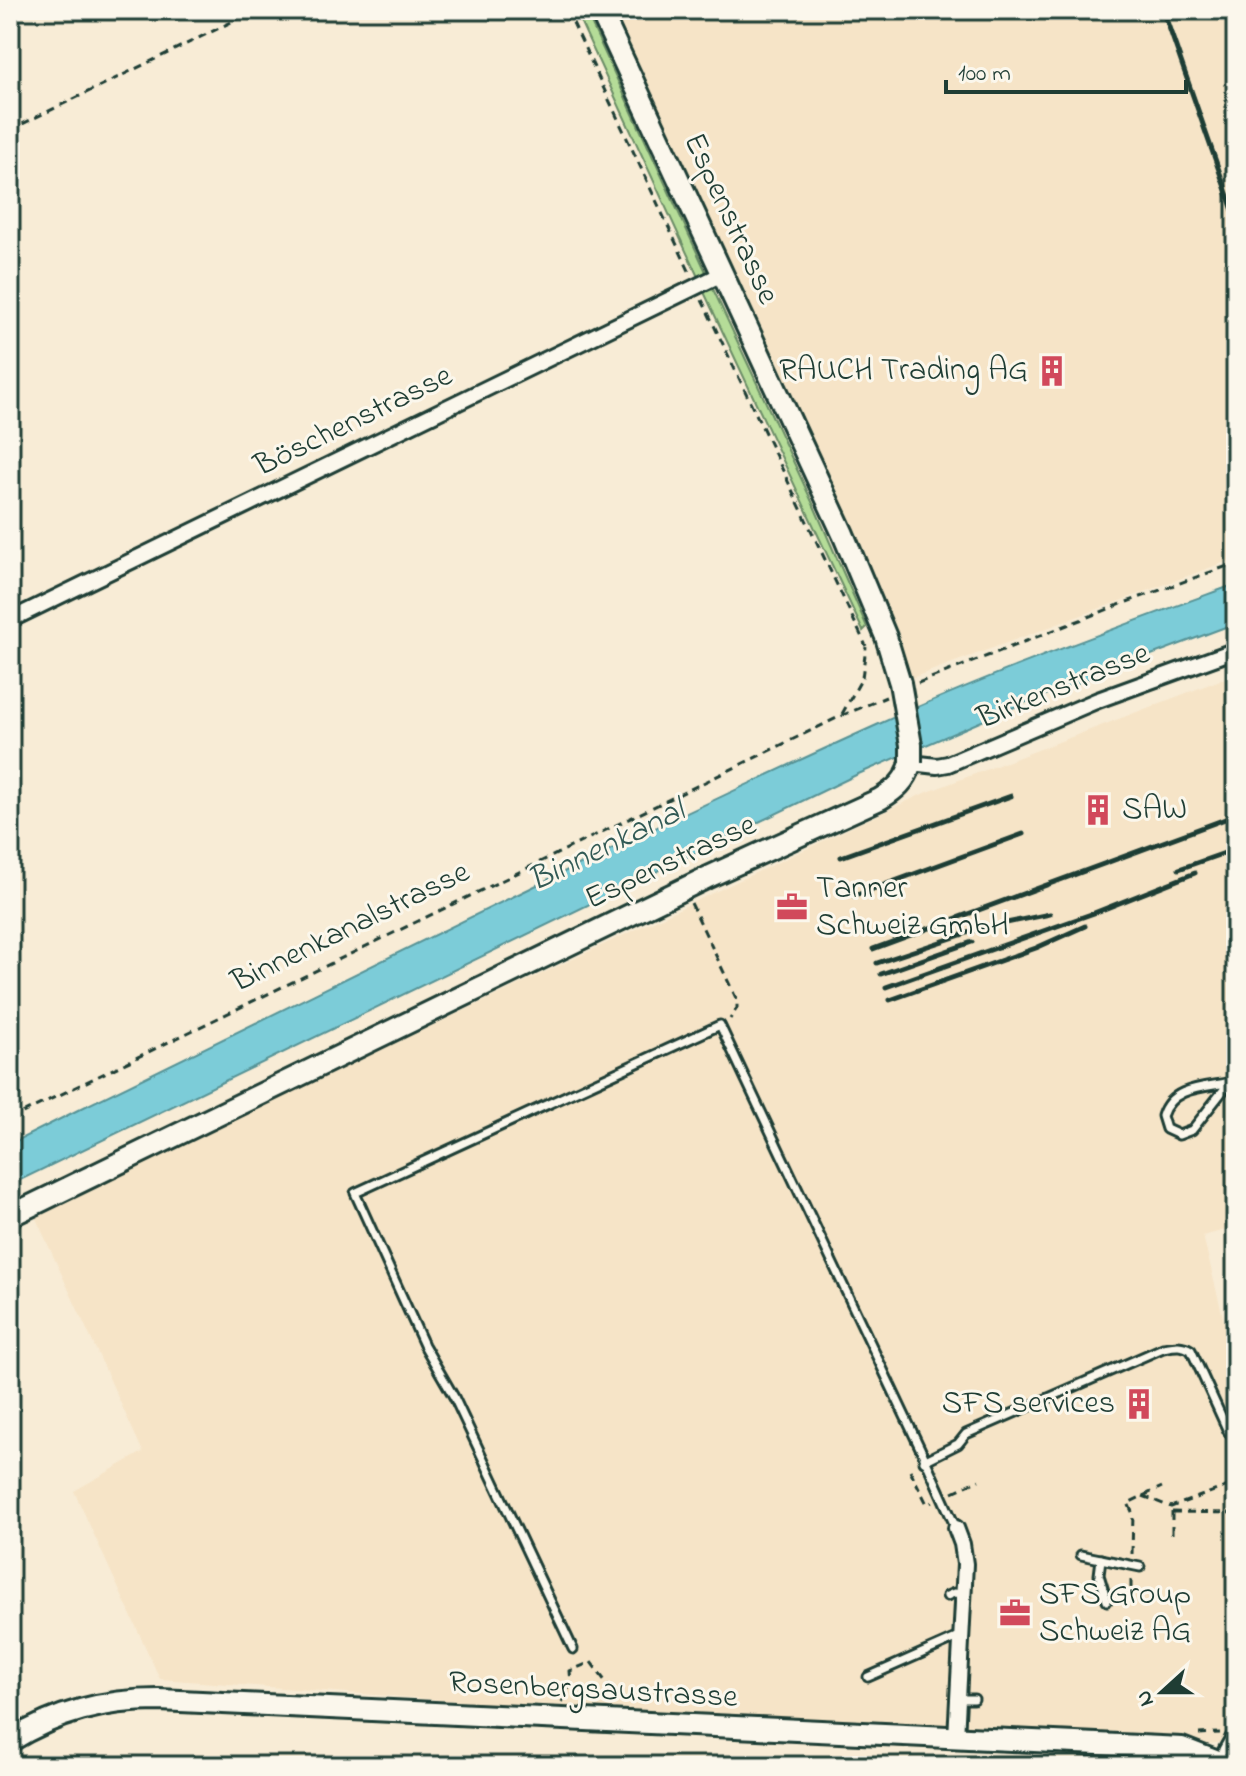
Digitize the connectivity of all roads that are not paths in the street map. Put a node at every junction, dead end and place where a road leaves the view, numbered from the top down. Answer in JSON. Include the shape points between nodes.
{"nodes":[{"id":1,"x":600,"y":10,"type":"edge"},
{"id":2,"x":722,"y":274,"type":"junction"},
{"id":3,"x":10,"y":620,"type":"edge"},
{"id":4,"x":1236,"y":650,"type":"edge"},
{"id":5,"x":908,"y":771,"type":"junction"},
{"id":6,"x":1233,"y":1082,"type":"edge"},
{"id":7,"x":10,"y":1216,"type":"edge"},
{"id":8,"x":1236,"y":1441,"type":"edge"},
{"id":9,"x":924,"y":1461,"type":"junction"},
{"id":10,"x":956,"y":1528,"type":"joint"},
{"id":11,"x":1081,"y":1555,"type":"dead end"},
{"id":12,"x":1101,"y":1559,"type":"junction"},
{"id":13,"x":1136,"y":1566,"type":"road end"},
{"id":14,"x":963,"y":1594,"type":"junction"},
{"id":15,"x":947,"y":1596,"type":"dead end"},
{"id":16,"x":1107,"y":1601,"type":"dead end"},
{"id":17,"x":961,"y":1639,"type":"junction"},
{"id":18,"x":573,"y":1649,"type":"dead end"},
{"id":19,"x":868,"y":1677,"type":"dead end"},
{"id":20,"x":958,"y":1699,"type":"junction"},
{"id":21,"x":974,"y":1699,"type":"dead end"},
{"id":22,"x":956,"y":1738,"type":"junction"},
{"id":23,"x":1236,"y":1740,"type":"edge"},
{"id":24,"x":10,"y":1741,"type":"edge"},
{"id":25,"x":1182,"y":1748,"type":"junction"},
{"id":26,"x":1228,"y":1766,"type":"edge"}],
"edges":[{"from":1,"to":2,"type":"street","name":"Espenstrasse"},
{"from":2,"to":3,"type":"street","name":"Böschenstrasse"},
{"from":2,"to":5,"type":"street","name":"Espenstrasse","bridge":true,"via":[[886,637],[911,745]]},
{"from":4,"to":5,"type":"street","name":"Birkenstrasse","via":[[1098,700],[961,759]]},
{"from":5,"to":7,"type":"street","name":"Espenstrasse","via":[[895,790],[880,799],[684,888]]},
{"from":6,"to":6,"type":"lane","via":[[1174,1096],[1162,1116],[1166,1129],[1174,1135],[1188,1133]]},
{"from":8,"to":9,"type":"lane","via":[[1191,1350],[1176,1346],[966,1434],[958,1444]]},
{"from":9,"to":10,"type":"lane"},
{"from":9,"to":18,"type":"lane","via":[[720,1025],[355,1193]]},
{"from":10,"to":14,"type":"street","via":[[965,1564]]},
{"from":11,"to":12,"type":"lane"},
{"from":12,"to":13,"type":"lane"},
{"from":12,"to":16,"type":"lane","via":[[1099,1575]]},
{"from":14,"to":15,"type":"lane"},
{"from":14,"to":17,"type":"street"},
{"from":17,"to":19,"type":"lane"},
{"from":17,"to":20,"type":"street"},
{"from":20,"to":21,"type":"lane"},
{"from":20,"to":22,"type":"street"},
{"from":22,"to":24,"type":"street","name":"Rosenbergsaustrasse","via":[[148,1700],[54,1717]]},
{"from":22,"to":25,"type":"street","name":"Rosenbergsaustrasse"},
{"from":23,"to":25,"type":"street","name":"Rosenbergsaustrasse"},
{"from":23,"to":26,"type":"street"},
{"from":25,"to":26,"type":"street","name":"Rosenbergsaustrasse"}]}
